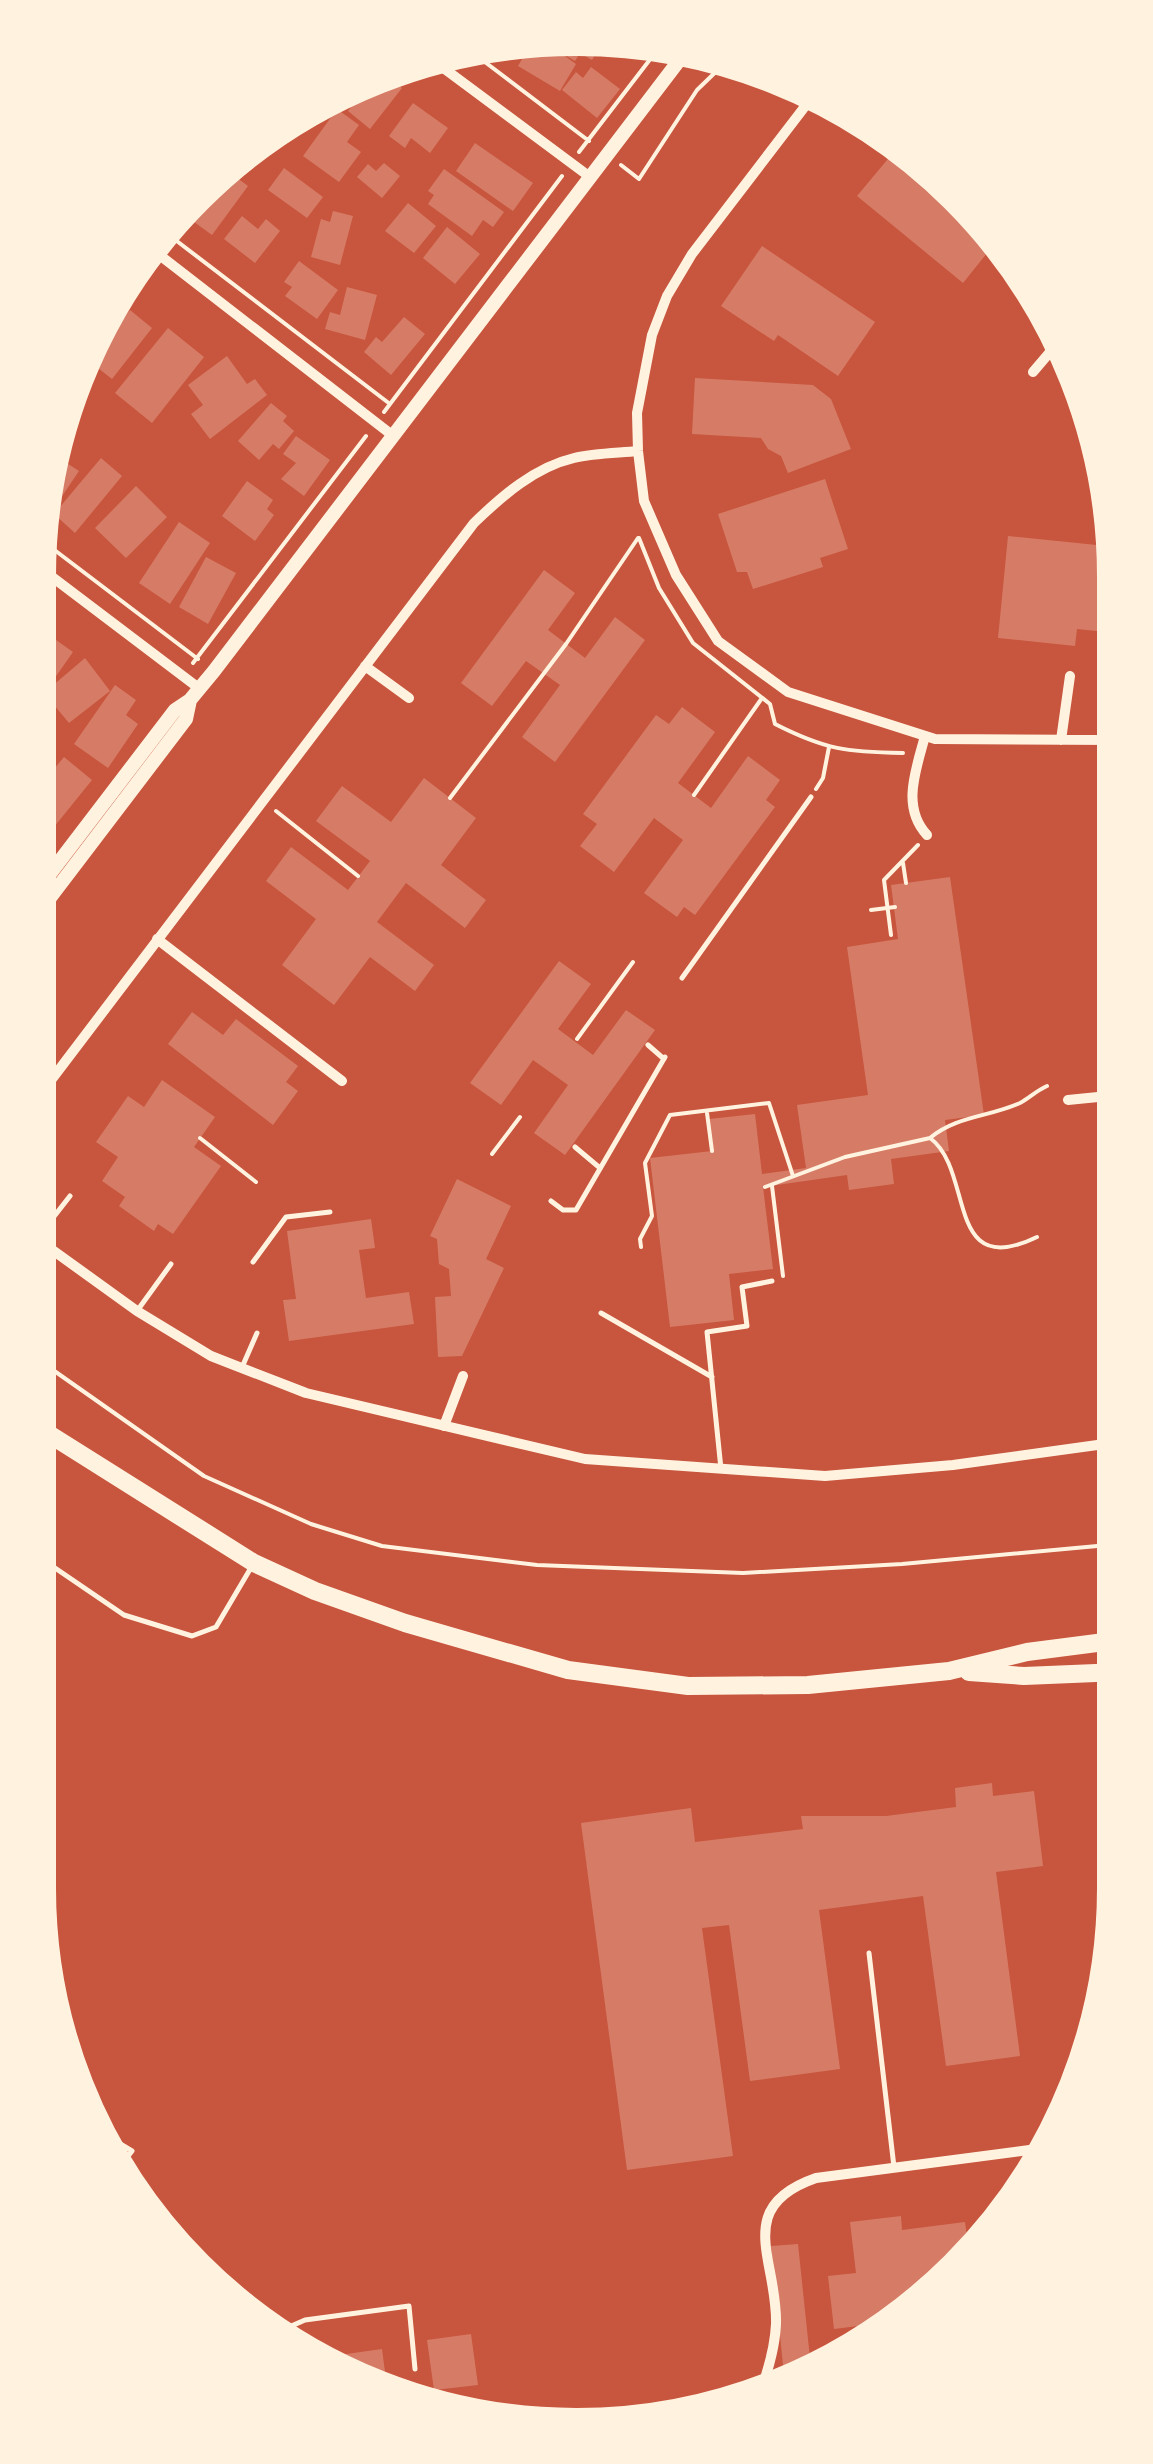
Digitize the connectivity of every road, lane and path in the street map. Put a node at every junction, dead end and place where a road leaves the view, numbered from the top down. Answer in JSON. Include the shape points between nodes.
{"nodes":[{"id":1,"x":653,"y":56,"type":"edge"},
{"id":2,"x":482,"y":59,"type":"edge"},
{"id":3,"x":679,"y":60,"type":"edge"},
{"id":4,"x":443,"y":67,"type":"edge"},
{"id":5,"x":718,"y":70,"type":"edge"},
{"id":6,"x":807,"y":103,"type":"edge"},
{"id":7,"x":588,"y":140,"type":"junction"},
{"id":8,"x":608,"y":154,"type":"junction"},
{"id":9,"x":572,"y":163,"type":"junction"},
{"id":10,"x":590,"y":176,"type":"junction"},
{"id":11,"x":173,"y":238,"type":"edge"},
{"id":12,"x":160,"y":255,"type":"edge"},
{"id":13,"x":1052,"y":350,"type":"edge"},
{"id":14,"x":1033,"y":372,"type":"dead end"},
{"id":15,"x":390,"y":404,"type":"junction"},
{"id":16,"x":376,"y":422,"type":"junction"},
{"id":17,"x":392,"y":435,"type":"junction"},
{"id":18,"x":638,"y":451,"type":"junction"},
{"id":19,"x":638,"y":538,"type":"dead end"},
{"id":20,"x":51,"y":547,"type":"edge"},
{"id":21,"x":50,"y":575,"type":"edge"},
{"id":22,"x":197,"y":658,"type":"junction"},
{"id":23,"x":366,"y":666,"type":"junction"},
{"id":24,"x":214,"y":671,"type":"junction"},
{"id":25,"x":184,"y":676,"type":"junction"},
{"id":26,"x":1070,"y":676,"type":"dead end"},
{"id":27,"x":195,"y":694,"type":"junction"},
{"id":28,"x":409,"y":698,"type":"dead end"},
{"id":29,"x":762,"y":698,"type":"dead end"},
{"id":30,"x":925,"y":736,"type":"junction"},
{"id":31,"x":1060,"y":740,"type":"junction"},
{"id":32,"x":1103,"y":740,"type":"edge"},
{"id":33,"x":829,"y":747,"type":"dead end"},
{"id":34,"x":694,"y":795,"type":"dead end"},
{"id":35,"x":811,"y":797,"type":"joint"},
{"id":36,"x":450,"y":798,"type":"dead end"},
{"id":37,"x":262,"y":800,"type":"junction"},
{"id":38,"x":927,"y":835,"type":"joint"},
{"id":39,"x":903,"y":862,"type":"junction"},
{"id":40,"x":50,"y":873,"type":"edge"},
{"id":41,"x":358,"y":876,"type":"dead end"},
{"id":42,"x":906,"y":882,"type":"dead end"},
{"id":43,"x":50,"y":897,"type":"edge"},
{"id":44,"x":895,"y":907,"type":"dead end"},
{"id":45,"x":888,"y":908,"type":"junction"},
{"id":46,"x":871,"y":910,"type":"dead end"},
{"id":47,"x":891,"y":935,"type":"dead end"},
{"id":48,"x":157,"y":938,"type":"junction"},
{"id":49,"x":633,"y":962,"type":"dead end"},
{"id":50,"x":682,"y":978,"type":"dead end"},
{"id":51,"x":577,"y":1039,"type":"dead end"},
{"id":52,"x":648,"y":1044,"type":"dead end"},
{"id":53,"x":50,"y":1080,"type":"edge"},
{"id":54,"x":342,"y":1081,"type":"dead end"},
{"id":55,"x":1047,"y":1086,"type":"dead end"},
{"id":56,"x":1103,"y":1096,"type":"edge"},
{"id":57,"x":1068,"y":1100,"type":"dead end"},
{"id":58,"x":707,"y":1113,"type":"junction"},
{"id":59,"x":520,"y":1117,"type":"dead end"},
{"id":60,"x":200,"y":1138,"type":"dead end"},
{"id":61,"x":930,"y":1138,"type":"junction"},
{"id":62,"x":575,"y":1147,"type":"dead end"},
{"id":63,"x":712,"y":1151,"type":"dead end"},
{"id":64,"x":492,"y":1154,"type":"dead end"},
{"id":65,"x":600,"y":1168,"type":"junction"},
{"id":66,"x":793,"y":1176,"type":"junction"},
{"id":67,"x":256,"y":1182,"type":"dead end"},
{"id":68,"x":772,"y":1184,"type":"junction"},
{"id":69,"x":764,"y":1187,"type":"dead end"},
{"id":70,"x":70,"y":1196,"type":"dead end"},
{"id":71,"x":551,"y":1201,"type":"dead end"},
{"id":72,"x":330,"y":1212,"type":"dead end"},
{"id":73,"x":50,"y":1219,"type":"edge"},
{"id":74,"x":1037,"y":1237,"type":"dead end"},
{"id":75,"x":778,"y":1239,"type":"junction"},
{"id":76,"x":769,"y":1240,"type":"dead end"},
{"id":77,"x":641,"y":1247,"type":"dead end"},
{"id":78,"x":50,"y":1249,"type":"edge"},
{"id":79,"x":253,"y":1262,"type":"dead end"},
{"id":80,"x":172,"y":1264,"type":"dead end"},
{"id":81,"x":772,"y":1281,"type":"joint"},
{"id":82,"x":137,"y":1311,"type":"junction"},
{"id":83,"x":601,"y":1313,"type":"dead end"},
{"id":84,"x":256,"y":1332,"type":"dead end"},
{"id":85,"x":242,"y":1368,"type":"junction"},
{"id":86,"x":50,"y":1369,"type":"edge"},
{"id":87,"x":463,"y":1376,"type":"dead end"},
{"id":88,"x":712,"y":1376,"type":"junction"},
{"id":89,"x":444,"y":1426,"type":"junction"},
{"id":90,"x":50,"y":1435,"type":"edge"},
{"id":91,"x":1103,"y":1444,"type":"edge"},
{"id":92,"x":722,"y":1468,"type":"junction"},
{"id":93,"x":1103,"y":1545,"type":"edge"},
{"id":94,"x":254,"y":1563,"type":"junction"},
{"id":95,"x":50,"y":1565,"type":"edge"},
{"id":96,"x":1103,"y":1642,"type":"edge"},
{"id":97,"x":949,"y":1671,"type":"junction"},
{"id":98,"x":1103,"y":1673,"type":"edge"},
{"id":99,"x":869,"y":1953,"type":"dead end"},
{"id":100,"x":116,"y":2142,"type":"edge"},
{"id":101,"x":1033,"y":2149,"type":"edge"},
{"id":102,"x":126,"y":2159,"type":"edge"},
{"id":103,"x":894,"y":2168,"type":"junction"},
{"id":104,"x":288,"y":2328,"type":"edge"},
{"id":105,"x":414,"y":2369,"type":"dead end"},
{"id":106,"x":766,"y":2379,"type":"edge"}],
"edges":[{"from":1,"to":7,"type":"path"},
{"from":2,"to":7,"type":"path"},
{"from":3,"to":8,"type":"street"},
{"from":4,"to":9,"type":"street"},
{"from":5,"to":8,"type":"path","via":[[697,90],[639,179]]},
{"from":6,"to":18,"type":"street","via":[[667,296],[642,374]]},
{"from":7,"to":8,"type":"path"},
{"from":7,"to":9,"type":"path"},
{"from":8,"to":10,"type":"street"},
{"from":9,"to":10,"type":"street"},
{"from":9,"to":15,"type":"path"},
{"from":10,"to":17,"type":"street"},
{"from":11,"to":15,"type":"path"},
{"from":12,"to":16,"type":"street"},
{"from":13,"to":14,"type":"street"},
{"from":15,"to":16,"type":"path"},
{"from":16,"to":17,"type":"street"},
{"from":16,"to":22,"type":"path"},
{"from":17,"to":24,"type":"street"},
{"from":18,"to":23,"type":"street","via":[[573,458],[500,499],[474,523]]},
{"from":18,"to":30,"type":"street","via":[[644,502],[676,575],[718,641],[788,692]]},
{"from":19,"to":36,"type":"path"},
{"from":20,"to":22,"type":"path"},
{"from":21,"to":25,"type":"street"},
{"from":22,"to":24,"type":"path"},
{"from":22,"to":25,"type":"path"},
{"from":23,"to":28,"type":"street"},
{"from":23,"to":37,"type":"street"},
{"from":24,"to":27,"type":"street"},
{"from":25,"to":27,"type":"street"},
{"from":26,"to":31,"type":"street"},
{"from":27,"to":40,"type":"street","via":[[175,710]]},
{"from":27,"to":43,"type":"street","via":[[186,719]]},
{"from":29,"to":34,"type":"path"},
{"from":30,"to":31,"type":"street"},
{"from":30,"to":38,"type":"street","via":[[911,804]]},
{"from":31,"to":32,"type":"street"},
{"from":33,"to":35,"type":"path","via":[[824,778]]},
{"from":35,"to":50,"type":"lane"},
{"from":37,"to":41,"type":"path"},
{"from":37,"to":48,"type":"street"},
{"from":38,"to":39,"type":"path"},
{"from":39,"to":42,"type":"path"},
{"from":39,"to":45,"type":"path","via":[[884,880]]},
{"from":44,"to":45,"type":"path"},
{"from":45,"to":46,"type":"path"},
{"from":45,"to":47,"type":"path"},
{"from":48,"to":53,"type":"street"},
{"from":48,"to":54,"type":"street"},
{"from":49,"to":51,"type":"path"},
{"from":52,"to":65,"type":"lane","via":[[664,1058]]},
{"from":55,"to":61,"type":"path","via":[[1022,1102],[946,1125]]},
{"from":56,"to":57,"type":"street"},
{"from":58,"to":63,"type":"path"},
{"from":58,"to":66,"type":"path","via":[[768,1104]]},
{"from":58,"to":77,"type":"path","via":[[670,1115],[645,1163],[652,1216]]},
{"from":59,"to":64,"type":"path"},
{"from":60,"to":67,"type":"path"},
{"from":61,"to":66,"type":"path"},
{"from":61,"to":74,"type":"path","via":[[942,1146],[978,1240],[1012,1249]]},
{"from":62,"to":65,"type":"lane"},
{"from":65,"to":71,"type":"lane","via":[[576,1210]]},
{"from":66,"to":68,"type":"path"},
{"from":68,"to":69,"type":"path"},
{"from":68,"to":75,"type":"path"},
{"from":70,"to":73,"type":"lane"},
{"from":72,"to":79,"type":"lane","via":[[286,1217]]},
{"from":75,"to":76,"type":"path"},
{"from":75,"to":81,"type":"path","via":[[783,1279]]},
{"from":78,"to":82,"type":"street"},
{"from":80,"to":82,"type":"lane"},
{"from":81,"to":88,"type":"lane","via":[[742,1287],[747,1326],[707,1332]]},
{"from":82,"to":85,"type":"street"},
{"from":83,"to":88,"type":"lane"},
{"from":84,"to":85,"type":"lane"},
{"from":85,"to":89,"type":"street","via":[[306,1393]]},
{"from":86,"to":93,"type":"path","via":[[204,1476],[311,1524],[382,1546],[537,1565],[743,1573]]},
{"from":87,"to":89,"type":"street"},
{"from":88,"to":92,"type":"lane"},
{"from":89,"to":92,"type":"street","via":[[586,1459]]},
{"from":90,"to":94,"type":"main road"},
{"from":91,"to":92,"type":"street","via":[[825,1476]]},
{"from":94,"to":95,"type":"lane","via":[[216,1628],[192,1636],[124,1615]]},
{"from":94,"to":97,"type":"main road","via":[[405,1623],[568,1670],[742,1687]]},
{"from":96,"to":97,"type":"main road"},
{"from":97,"to":98,"type":"main road"},
{"from":99,"to":103,"type":"lane"},
{"from":100,"to":102,"type":"lane","via":[[132,2152]]},
{"from":101,"to":103,"type":"street"},
{"from":103,"to":106,"type":"street","via":[[816,2178],[788,2188],[767,2213],[776,2323]]},
{"from":104,"to":105,"type":"lane","via":[[408,2306]]}]}
